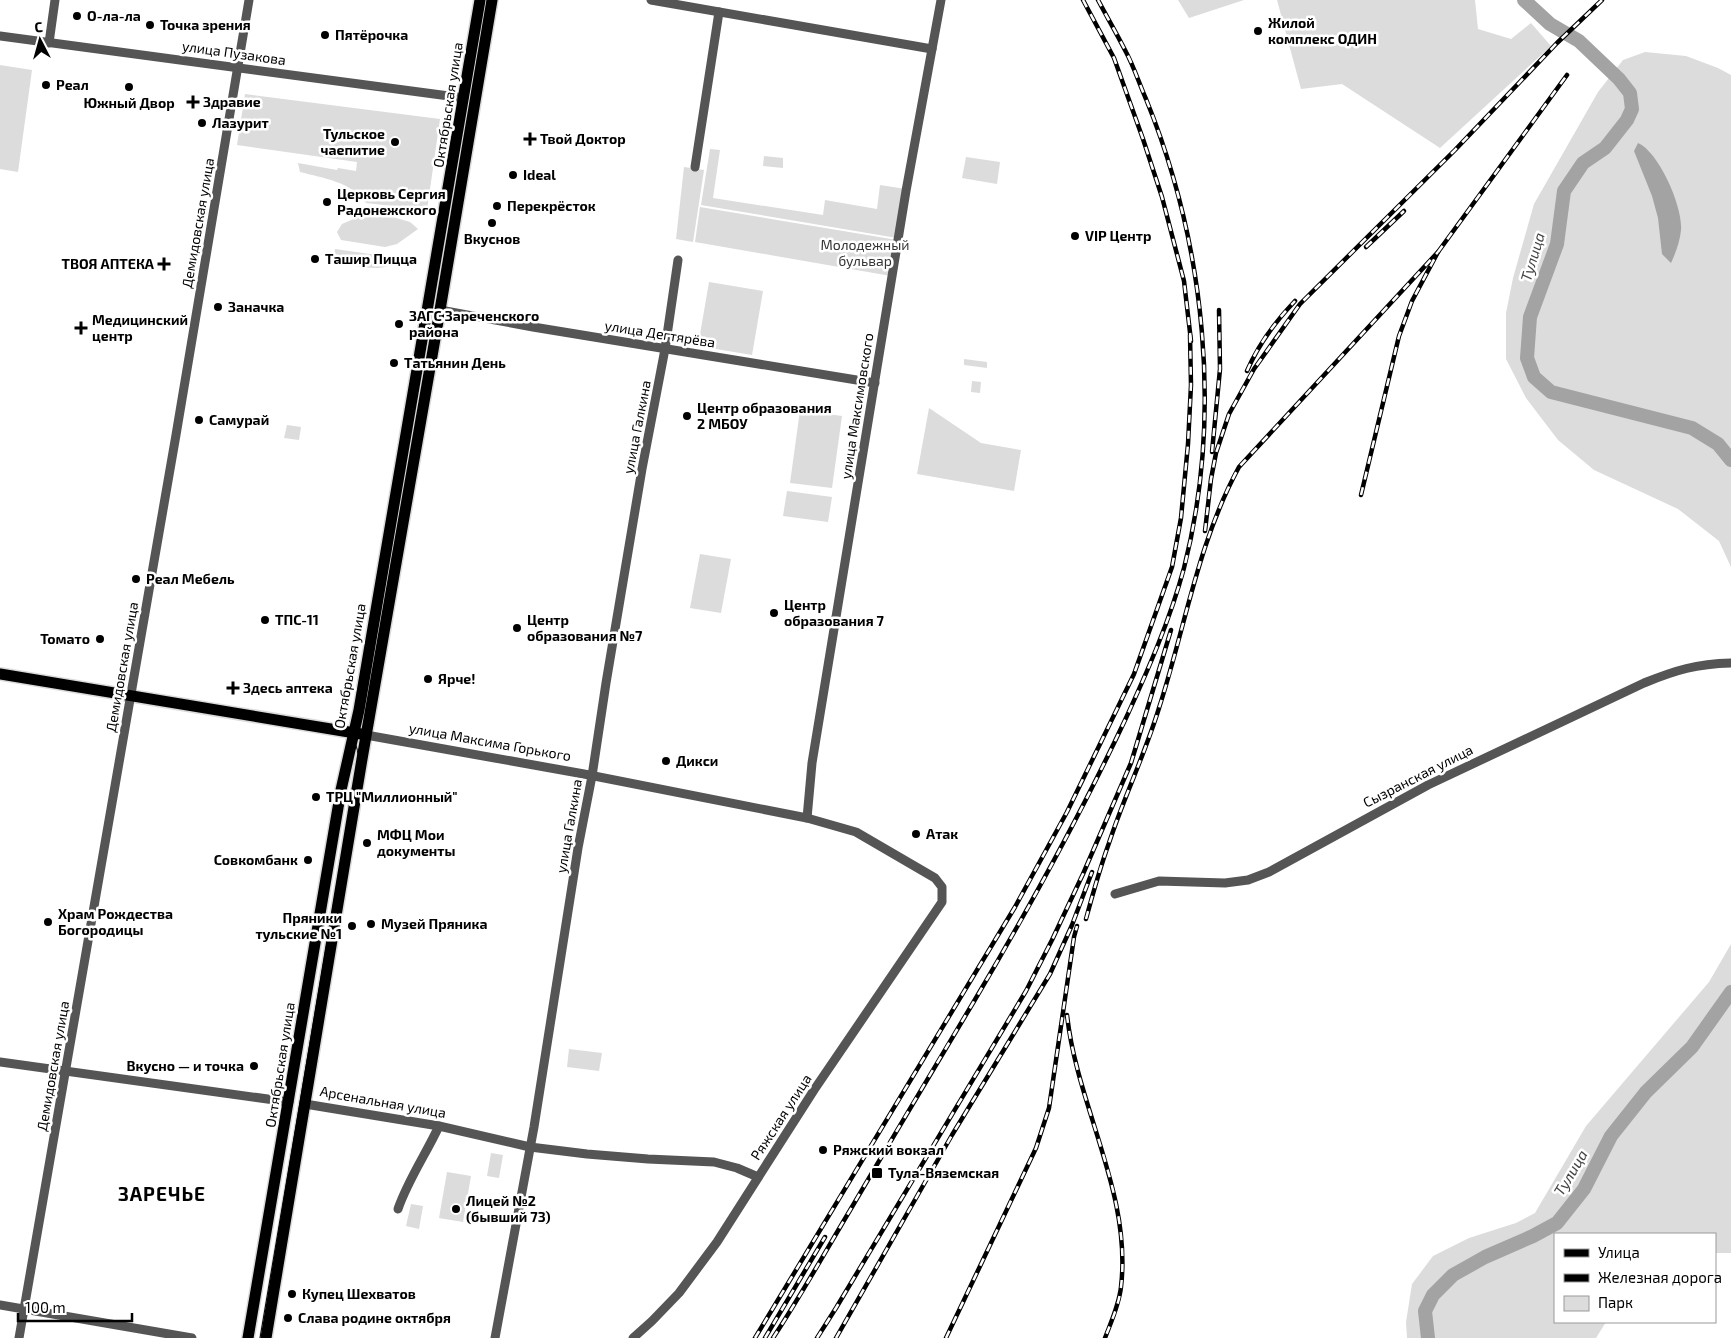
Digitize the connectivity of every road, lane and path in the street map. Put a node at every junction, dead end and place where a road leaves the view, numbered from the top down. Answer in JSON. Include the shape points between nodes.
{"nodes":[{"id":1,"x":55,"y":0,"type":"edge"},
{"id":2,"x":249,"y":0,"type":"edge"},
{"id":3,"x":480,"y":0,"type":"edge"},
{"id":4,"x":492,"y":0,"type":"edge"},
{"id":5,"x":651,"y":0,"type":"edge"},
{"id":6,"x":941,"y":0,"type":"edge"},
{"id":7,"x":719,"y":12,"type":"junction"},
{"id":8,"x":0,"y":36,"type":"edge"},
{"id":9,"x":49,"y":43,"type":"junction"},
{"id":10,"x":932,"y":49,"type":"junction"},
{"id":11,"x":238,"y":68,"type":"junction"},
{"id":12,"x":470,"y":99,"type":"junction"},
{"id":13,"x":466,"y":119,"type":"junction"},
{"id":14,"x":695,"y":168,"type":"dead end"},
{"id":15,"x":678,"y":260,"type":"dead end"},
{"id":16,"x":440,"y":310,"type":"junction"},
{"id":17,"x":665,"y":349,"type":"junction"},
{"id":18,"x":875,"y":383,"type":"junction"},
{"id":19,"x":1731,"y":663,"type":"edge"},
{"id":20,"x":0,"y":674,"type":"edge"},
{"id":21,"x":131,"y":696,"type":"junction"},
{"id":22,"x":354,"y":733,"type":"junction"},
{"id":23,"x":366,"y":735,"type":"junction"},
{"id":24,"x":592,"y":776,"type":"junction"},
{"id":25,"x":806,"y":818,"type":"junction"},
{"id":26,"x":1115,"y":894,"type":"dead end"},
{"id":27,"x":942,"y":902,"type":"joint"},
{"id":28,"x":0,"y":1062,"type":"edge"},
{"id":29,"x":66,"y":1070,"type":"junction"},
{"id":30,"x":289,"y":1102,"type":"junction"},
{"id":31,"x":305,"y":1104,"type":"junction"},
{"id":32,"x":439,"y":1126,"type":"junction"},
{"id":33,"x":530,"y":1147,"type":"junction"},
{"id":34,"x":758,"y":1178,"type":"junction"},
{"id":35,"x":398,"y":1209,"type":"dead end"},
{"id":36,"x":0,"y":1305,"type":"edge"},
{"id":37,"x":24,"y":1310,"type":"junction"},
{"id":38,"x":19,"y":1338,"type":"edge"},
{"id":39,"x":192,"y":1338,"type":"edge"},
{"id":40,"x":248,"y":1338,"type":"edge"},
{"id":41,"x":266,"y":1338,"type":"edge"},
{"id":42,"x":496,"y":1338,"type":"edge"},
{"id":43,"x":633,"y":1338,"type":"edge"}],
"edges":[{"from":1,"to":9,"type":"street"},
{"from":2,"to":11,"type":"street","name":"Демидовская улица"},
{"from":3,"to":12,"type":"main road","name":"Октябрьская улица"},
{"from":4,"to":12,"type":"main road","name":"Октябрьская улица"},
{"from":5,"to":7,"type":"street"},
{"from":6,"to":10,"type":"street","name":"улица Максимовского"},
{"from":7,"to":10,"type":"street"},
{"from":7,"to":14,"type":"street"},
{"from":8,"to":9,"type":"street","name":"улица Пузакова"},
{"from":9,"to":11,"type":"street","name":"улица Пузакова"},
{"from":10,"to":18,"type":"street","name":"улица Максимовского"},
{"from":11,"to":12,"type":"street","name":"улица Пузакова"},
{"from":11,"to":21,"type":"street","name":"Демидовская улица"},
{"from":12,"to":13,"type":"main road","name":"Октябрьская улица"},
{"from":13,"to":16,"type":"main road","name":"Октябрьская улица"},
{"from":13,"to":22,"type":"main road","name":"Октябрьская улица"},
{"from":15,"to":17,"type":"street","name":"улица Галкина"},
{"from":16,"to":17,"type":"street","name":"улица Дегтярёва"},
{"from":16,"to":23,"type":"main road","name":"Октябрьская улица"},
{"from":17,"to":18,"type":"street","name":"улица Дегтярёва"},
{"from":17,"to":24,"type":"street","name":"улица Галкина","via":[[640,479]]},
{"from":18,"to":25,"type":"street","name":"улица Максимовского","via":[[812,762]]},
{"from":19,"to":26,"type":"street","name":"Сызранская улица","via":[[1676,670],[1644,683],[1428,785],[1269,872],[1248,880],[1159,882]]},
{"from":20,"to":21,"type":"main road","name":"улица Максима Горького"},
{"from":21,"to":22,"type":"main road","name":"улица Максима Горького"},
{"from":21,"to":29,"type":"street","name":"Демидовская улица"},
{"from":22,"to":23,"type":"main road","name":"улица Максима Горького"},
{"from":22,"to":30,"type":"main road","name":"Октябрьская улица","via":[[340,790]]},
{"from":23,"to":24,"type":"street","name":"улица Максима Горького"},
{"from":23,"to":31,"type":"main road","name":"Октябрьская улица"},
{"from":24,"to":25,"type":"street","name":"улица Максима Горького"},
{"from":24,"to":33,"type":"street","name":"улица Галкина"},
{"from":25,"to":27,"type":"street","name":"улица Максима Горького","via":[[856,832],[935,878],[942,887]]},
{"from":27,"to":34,"type":"street","name":"Ряжская улица"},
{"from":28,"to":29,"type":"street","name":"Арсенальная улица"},
{"from":29,"to":30,"type":"street","name":"Арсенальная улица"},
{"from":29,"to":37,"type":"street","name":"Демидовская улица"},
{"from":30,"to":31,"type":"main road","name":"Арсенальная улица"},
{"from":30,"to":40,"type":"main road","name":"Октябрьская улица"},
{"from":31,"to":32,"type":"street","name":"Арсенальная улица"},
{"from":31,"to":41,"type":"main road","name":"Октябрьская улица"},
{"from":32,"to":33,"type":"street","name":"Арсенальная улица"},
{"from":32,"to":35,"type":"street"},
{"from":33,"to":34,"type":"street","name":"Арсенальная улица","via":[[714,1162]]},
{"from":33,"to":42,"type":"street","name":"улица Галкина"},
{"from":34,"to":43,"type":"street","name":"Ряжская улица","via":[[692,1277]]},
{"from":36,"to":37,"type":"street"},
{"from":37,"to":38,"type":"street","name":"Демидовская улица"},
{"from":37,"to":39,"type":"street"}]}
